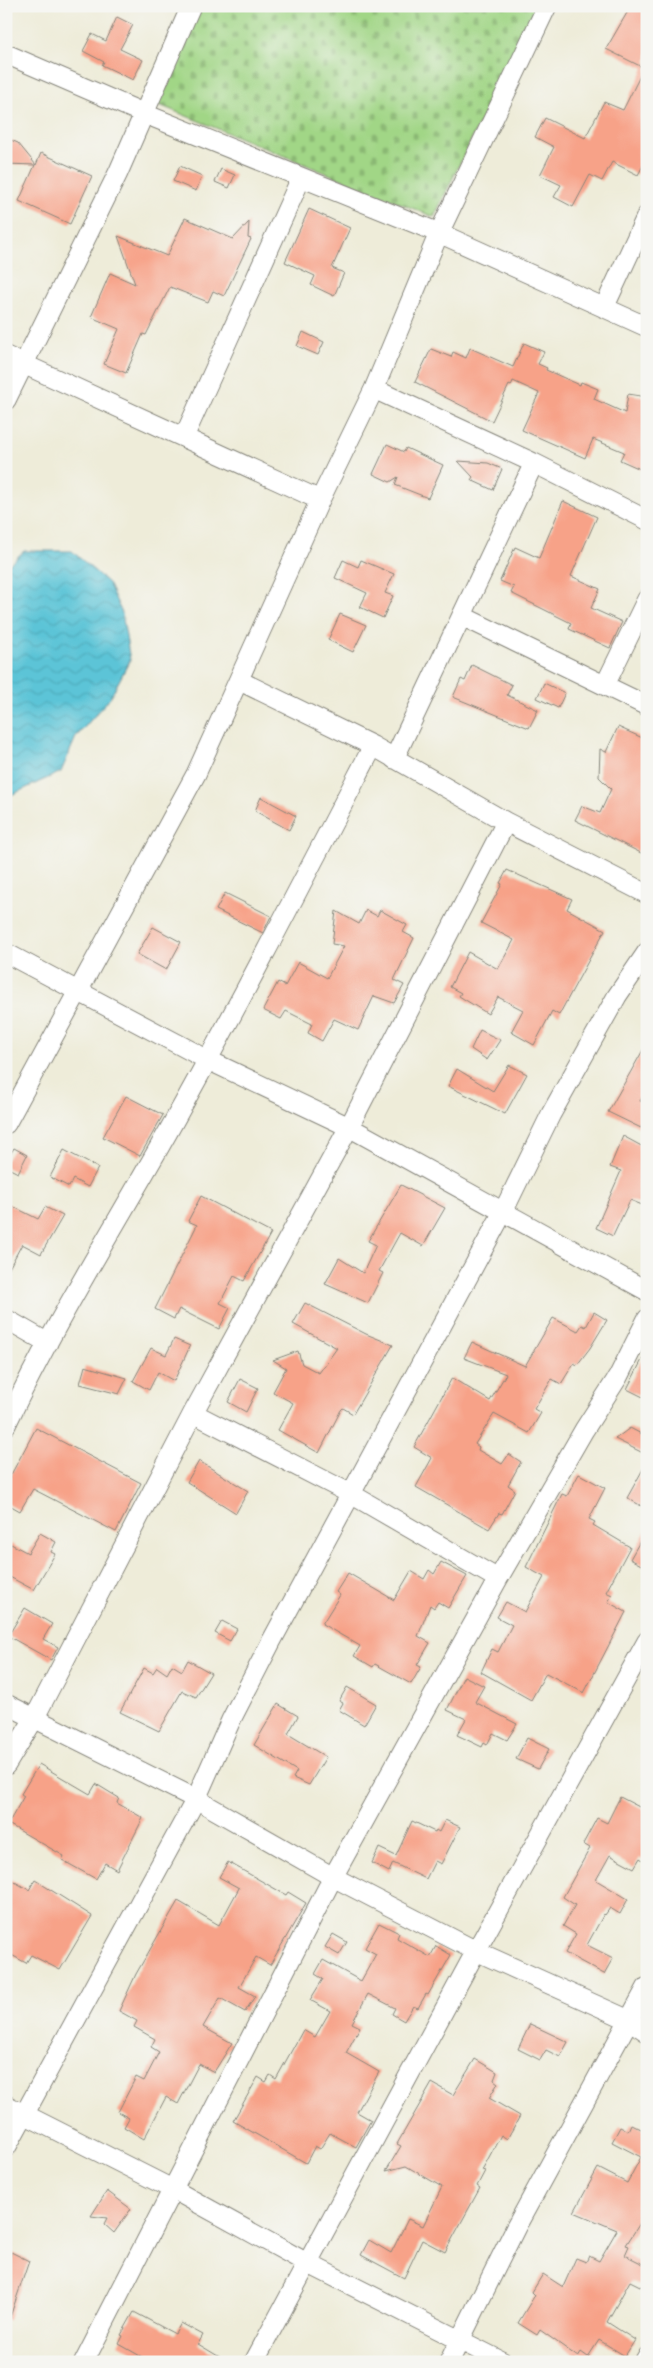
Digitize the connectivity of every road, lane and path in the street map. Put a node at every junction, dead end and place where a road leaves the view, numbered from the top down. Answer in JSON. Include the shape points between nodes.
{"nodes":[{"id":1,"x":192,"y":6,"type":"edge"},
{"id":2,"x":547,"y":6,"type":"edge"},
{"id":3,"x":6,"y":54,"type":"edge"},
{"id":4,"x":145,"y":114,"type":"junction"},
{"id":5,"x":301,"y":178,"type":"junction"},
{"id":6,"x":647,"y":215,"type":"edge"},
{"id":7,"x":439,"y":233,"type":"junction"},
{"id":8,"x":604,"y":308,"type":"junction"},
{"id":9,"x":647,"y":327,"type":"edge"},
{"id":10,"x":6,"y":356,"type":"edge"},
{"id":11,"x":24,"y":365,"type":"junction"},
{"id":12,"x":374,"y":389,"type":"junction"},
{"id":13,"x":6,"y":400,"type":"edge"},
{"id":14,"x":184,"y":437,"type":"junction"},
{"id":15,"x":534,"y":463,"type":"junction"},
{"id":16,"x":320,"y":500,"type":"junction"},
{"id":17,"x":647,"y":520,"type":"edge"},
{"id":18,"x":647,"y":599,"type":"edge"},
{"id":19,"x":462,"y":616,"type":"junction"},
{"id":20,"x":240,"y":681,"type":"junction"},
{"id":21,"x":605,"y":686,"type":"junction"},
{"id":22,"x":647,"y":706,"type":"edge"},
{"id":23,"x":373,"y":746,"type":"junction"},
{"id":24,"x":394,"y":759,"type":"junction"},
{"id":25,"x":506,"y":822,"type":"junction"},
{"id":26,"x":647,"y":894,"type":"edge"},
{"id":27,"x":647,"y":952,"type":"edge"},
{"id":28,"x":6,"y":953,"type":"edge"},
{"id":29,"x":80,"y":992,"type":"junction"},
{"id":30,"x":208,"y":1060,"type":"junction"},
{"id":31,"x":6,"y":1124,"type":"edge"},
{"id":32,"x":349,"y":1127,"type":"junction"},
{"id":33,"x":502,"y":1212,"type":"junction"},
{"id":34,"x":647,"y":1290,"type":"edge"},
{"id":35,"x":6,"y":1319,"type":"edge"},
{"id":36,"x":647,"y":1319,"type":"edge"},
{"id":37,"x":48,"y":1343,"type":"junction"},
{"id":38,"x":193,"y":1413,"type":"junction"},
{"id":39,"x":6,"y":1425,"type":"edge"},
{"id":40,"x":351,"y":1494,"type":"junction"},
{"id":41,"x":498,"y":1579,"type":"junction"},
{"id":42,"x":645,"y":1650,"type":"edge"},
{"id":43,"x":6,"y":1704,"type":"edge"},
{"id":44,"x":34,"y":1719,"type":"junction"},
{"id":45,"x":6,"y":1765,"type":"edge"},
{"id":46,"x":196,"y":1799,"type":"junction"},
{"id":47,"x":333,"y":1877,"type":"junction"},
{"id":48,"x":476,"y":1951,"type":"junction"},
{"id":49,"x":647,"y":1987,"type":"edge"},
{"id":50,"x":629,"y":2020,"type":"junction"},
{"id":51,"x":647,"y":2032,"type":"edge"},
{"id":52,"x":6,"y":2105,"type":"edge"},
{"id":53,"x":24,"y":2114,"type":"junction"},
{"id":54,"x":6,"y":2148,"type":"edge"},
{"id":55,"x":174,"y":2190,"type":"junction"},
{"id":56,"x":307,"y":2263,"type":"junction"},
{"id":57,"x":461,"y":2340,"type":"junction"},
{"id":58,"x":647,"y":2357,"type":"edge"},
{"id":59,"x":84,"y":2362,"type":"edge"},
{"id":60,"x":254,"y":2362,"type":"edge"},
{"id":61,"x":450,"y":2362,"type":"edge"},
{"id":62,"x":503,"y":2362,"type":"edge"},
{"id":63,"x":644,"y":2362,"type":"edge"}],
"edges":[{"from":1,"to":4,"type":"street"},
{"from":2,"to":7,"type":"street"},
{"from":3,"to":4,"type":"street"},
{"from":4,"to":5,"type":"street"},
{"from":4,"to":11,"type":"street"},
{"from":5,"to":7,"type":"street"},
{"from":5,"to":14,"type":"street"},
{"from":6,"to":8,"type":"street"},
{"from":7,"to":8,"type":"street"},
{"from":7,"to":12,"type":"street"},
{"from":8,"to":9,"type":"street"},
{"from":10,"to":11,"type":"street"},
{"from":11,"to":13,"type":"street"},
{"from":11,"to":14,"type":"street"},
{"from":12,"to":15,"type":"street"},
{"from":12,"to":16,"type":"street"},
{"from":14,"to":16,"type":"street"},
{"from":15,"to":17,"type":"street"},
{"from":15,"to":19,"type":"street"},
{"from":16,"to":20,"type":"street"},
{"from":18,"to":21,"type":"street"},
{"from":19,"to":21,"type":"street"},
{"from":19,"to":24,"type":"street"},
{"from":20,"to":23,"type":"street"},
{"from":20,"to":29,"type":"street","via":[[196,774]]},
{"from":21,"to":22,"type":"street"},
{"from":23,"to":24,"type":"street"},
{"from":23,"to":30,"type":"street"},
{"from":24,"to":25,"type":"street"},
{"from":25,"to":26,"type":"street"},
{"from":25,"to":32,"type":"street"},
{"from":27,"to":33,"type":"street","via":[[617,996],[551,1114]]},
{"from":28,"to":29,"type":"street"},
{"from":29,"to":30,"type":"street"},
{"from":29,"to":31,"type":"street"},
{"from":30,"to":32,"type":"street"},
{"from":30,"to":37,"type":"street"},
{"from":32,"to":33,"type":"street"},
{"from":32,"to":38,"type":"street"},
{"from":33,"to":34,"type":"street"},
{"from":33,"to":40,"type":"street"},
{"from":35,"to":37,"type":"street"},
{"from":36,"to":41,"type":"street","via":[[618,1377]]},
{"from":37,"to":39,"type":"street"},
{"from":38,"to":40,"type":"street"},
{"from":38,"to":44,"type":"street"},
{"from":40,"to":41,"type":"street"},
{"from":40,"to":46,"type":"street","via":[[231,1720]]},
{"from":41,"to":47,"type":"street"},
{"from":42,"to":48,"type":"street"},
{"from":43,"to":44,"type":"street"},
{"from":44,"to":45,"type":"street"},
{"from":44,"to":46,"type":"street"},
{"from":46,"to":47,"type":"street"},
{"from":46,"to":53,"type":"street"},
{"from":47,"to":48,"type":"street"},
{"from":47,"to":55,"type":"street"},
{"from":48,"to":50,"type":"street"},
{"from":48,"to":56,"type":"street"},
{"from":49,"to":50,"type":"street"},
{"from":50,"to":51,"type":"street"},
{"from":50,"to":57,"type":"street","via":[[516,2227]]},
{"from":52,"to":53,"type":"street"},
{"from":53,"to":54,"type":"street"},
{"from":53,"to":55,"type":"street"},
{"from":55,"to":56,"type":"street"},
{"from":55,"to":59,"type":"street"},
{"from":56,"to":57,"type":"street"},
{"from":56,"to":60,"type":"street"},
{"from":57,"to":61,"type":"street"},
{"from":57,"to":62,"type":"street"},
{"from":58,"to":63,"type":"street"}]}
